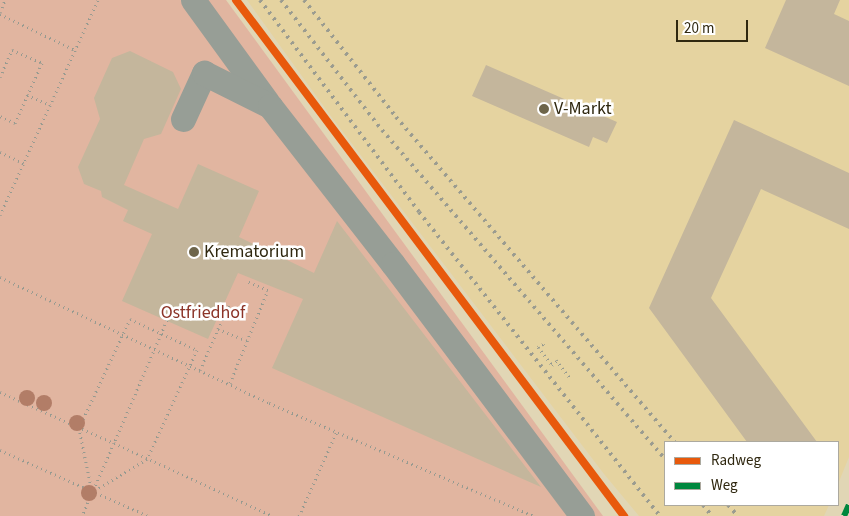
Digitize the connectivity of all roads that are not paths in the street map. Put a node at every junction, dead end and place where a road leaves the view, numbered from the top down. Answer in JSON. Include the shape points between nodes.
{"nodes":[{"id":1,"x":193,"y":0,"type":"edge"},
{"id":2,"x":270,"y":106,"type":"junction"},
{"id":3,"x":183,"y":120,"type":"dead end"},
{"id":4,"x":582,"y":516,"type":"edge"}],
"edges":[{"from":1,"to":2,"type":"lane"},
{"from":2,"to":3,"type":"lane","via":[[204,72]]},
{"from":2,"to":4,"type":"lane"}]}
